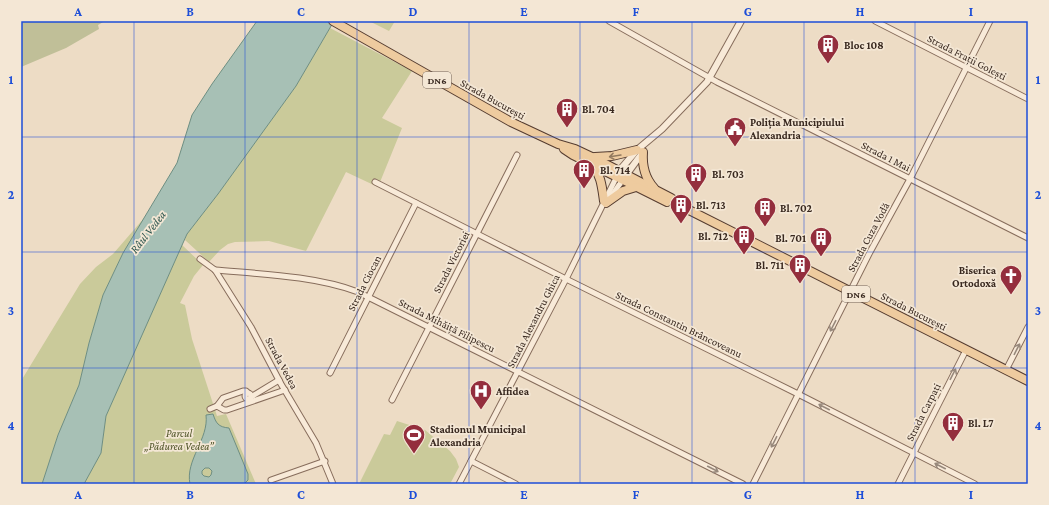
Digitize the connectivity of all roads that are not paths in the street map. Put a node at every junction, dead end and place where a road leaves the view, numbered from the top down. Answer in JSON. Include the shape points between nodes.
{"nodes":[{"id":1,"x":332,"y":21,"type":"edge"},
{"id":2,"x":609,"y":21,"type":"edge"},
{"id":3,"x":740,"y":21,"type":"edge"},
{"id":4,"x":875,"y":21,"type":"edge"},
{"id":5,"x":990,"y":21,"type":"edge"},
{"id":6,"x":966,"y":68,"type":"junction"},
{"id":7,"x":710,"y":78,"type":"junction"},
{"id":8,"x":1028,"y":99,"type":"edge"},
{"id":9,"x":640,"y":151,"type":"junction"},
{"id":10,"x":517,"y":155,"type":"dead end"},
{"id":11,"x":592,"y":160,"type":"junction"},
{"id":12,"x":621,"y":176,"type":"junction"},
{"id":13,"x":910,"y":179,"type":"junction"},
{"id":14,"x":375,"y":182,"type":"dead end"},
{"id":15,"x":636,"y":187,"type":"junction"},
{"id":16,"x":656,"y":190,"type":"junction"},
{"id":17,"x":416,"y":203,"type":"junction"},
{"id":18,"x":603,"y":204,"type":"junction"},
{"id":19,"x":684,"y":207,"type":"junction"},
{"id":20,"x":476,"y":234,"type":"junction"},
{"id":21,"x":1028,"y":238,"type":"edge"},
{"id":22,"x":200,"y":259,"type":"dead end"},
{"id":23,"x":215,"y":270,"type":"junction"},
{"id":24,"x":566,"y":279,"type":"junction"},
{"id":25,"x":851,"y":291,"type":"junction"},
{"id":26,"x":369,"y":297,"type":"junction"},
{"id":27,"x":429,"y":327,"type":"junction"},
{"id":28,"x":1028,"y":327,"type":"edge"},
{"id":29,"x":966,"y":350,"type":"junction"},
{"id":30,"x":1006,"y":370,"type":"junction"},
{"id":31,"x":518,"y":372,"type":"junction"},
{"id":32,"x":330,"y":373,"type":"dead end"},
{"id":33,"x":279,"y":380,"type":"junction"},
{"id":34,"x":1028,"y":381,"type":"edge"},
{"id":35,"x":284,"y":390,"type":"junction"},
{"id":36,"x":798,"y":394,"type":"junction"},
{"id":37,"x":249,"y":398,"type":"junction"},
{"id":38,"x":392,"y":400,"type":"dead end"},
{"id":39,"x":218,"y":406,"type":"junction"},
{"id":40,"x":210,"y":409,"type":"dead end"},
{"id":41,"x":914,"y":453,"type":"junction"},
{"id":42,"x":325,"y":461,"type":"junction"},
{"id":43,"x":471,"y":461,"type":"junction"},
{"id":44,"x":271,"y":480,"type":"dead end"},
{"id":45,"x":333,"y":484,"type":"edge"},
{"id":46,"x":459,"y":484,"type":"edge"},
{"id":47,"x":516,"y":484,"type":"edge"},
{"id":48,"x":743,"y":484,"type":"edge"},
{"id":49,"x":753,"y":484,"type":"edge"},
{"id":50,"x":898,"y":484,"type":"edge"},
{"id":51,"x":975,"y":484,"type":"edge"}],
"edges":[{"from":1,"to":11,"type":"main road","name":"Strada București","number":"DN6","via":[[511,122],[558,144],[573,155]]},
{"from":2,"to":7,"type":"street","name":"Strada 1 Mai"},
{"from":3,"to":7,"type":"street","name":"Strada Alexandru Ghica"},
{"from":4,"to":6,"type":"street","name":"Strada Frații Golești"},
{"from":5,"to":6,"type":"street","name":"Strada Cuza Vodă"},
{"from":6,"to":8,"type":"street","name":"Strada Frații Golești"},
{"from":6,"to":13,"type":"street","name":"Strada Cuza Vodă"},
{"from":7,"to":9,"type":"street","name":"Strada Alexandru Ghica"},
{"from":7,"to":13,"type":"street","name":"Strada 1 Mai"},
{"from":9,"to":11,"type":"main road","one_way":true},
{"from":9,"to":12,"type":"street","name":"Strada Alexandru Ghica"},
{"from":9,"to":16,"type":"main road","via":[[646,176]]},
{"from":10,"to":20,"type":"street","name":"Strada Victoriei"},
{"from":11,"to":12,"type":"main road","name":"Strada București","number":"DN6"},
{"from":11,"to":18,"type":"main road","via":[[601,183]]},
{"from":12,"to":15,"type":"main road","name":"Strada București","number":"DN6"},
{"from":12,"to":16,"type":"main road","name":"Strada București","number":"DN6"},
{"from":12,"to":18,"type":"street","name":"Strada Alexandru Ghica"},
{"from":13,"to":21,"type":"street","name":"Strada 1 Mai"},
{"from":13,"to":25,"type":"street","name":"Strada Cuza Vodă"},
{"from":14,"to":17,"type":"street","name":"Strada Constantin Brâncoveanu"},
{"from":15,"to":18,"type":"main road"},
{"from":15,"to":19,"type":"main road","name":"Strada București","number":"DN6","via":[[669,203]]},
{"from":16,"to":19,"type":"main road","name":"Strada București","number":"DN6"},
{"from":17,"to":20,"type":"street","name":"Strada Constantin Brâncoveanu"},
{"from":17,"to":26,"type":"street","name":"Strada Ciocan"},
{"from":18,"to":24,"type":"street","name":"Strada Alexandru Ghica"},
{"from":19,"to":25,"type":"main road","name":"Strada București","number":"DN6"},
{"from":20,"to":24,"type":"street","name":"Strada Constantin Brâncoveanu"},
{"from":20,"to":27,"type":"street","name":"Strada Victoriei"},
{"from":22,"to":23,"type":"street","name":"Strada Vedea"},
{"from":23,"to":26,"type":"street","name":"Strada Mihăiță Filipescu","via":[[324,282],[349,288]]},
{"from":23,"to":33,"type":"street","name":"Strada Vedea","via":[[254,332]]},
{"from":24,"to":31,"type":"street","name":"Strada Alexandru Ghica"},
{"from":24,"to":36,"type":"street","name":"Strada Constantin Brâncoveanu"},
{"from":25,"to":29,"type":"main road","name":"Strada București","number":"DN6"},
{"from":25,"to":36,"type":"street","name":"Strada Cuza Vodă","one_way":true},
{"from":26,"to":27,"type":"street","name":"Strada Mihăiță Filipescu"},
{"from":26,"to":32,"type":"street","name":"Strada Ciocan"},
{"from":27,"to":31,"type":"street","name":"Strada Mihăiță Filipescu"},
{"from":27,"to":38,"type":"street","name":"Strada Victoriei"},
{"from":30,"to":28,"type":"street","one_way":true},
{"from":29,"to":30,"type":"main road","name":"Strada București","number":"DN6"},
{"from":41,"to":29,"type":"street","name":"Strada Carpați","one_way":true},
{"from":30,"to":34,"type":"main road","name":"Strada București","number":"DN6"},
{"from":31,"to":43,"type":"street","name":"Strada Alexandru Ghica"},
{"from":31,"to":48,"type":"street","name":"Strada Mihăiță Filipescu","one_way":true},
{"from":33,"to":35,"type":"street","name":"Strada Vedea"},
{"from":33,"to":37,"type":"street"},
{"from":35,"to":37,"type":"street"},
{"from":35,"to":42,"type":"street","name":"Strada Vedea"},
{"from":41,"to":36,"type":"street","name":"Strada Constantin Brâncoveanu","one_way":true},
{"from":36,"to":49,"type":"street","name":"Strada Cuza Vodă","one_way":true},
{"from":37,"to":39,"type":"street","via":[[224,410]]},
{"from":37,"to":39,"type":"street","via":[[246,391],[243,391],[222,398]]},
{"from":39,"to":40,"type":"street"},
{"from":41,"to":50,"type":"street","name":"Strada Carpați"},
{"from":51,"to":41,"type":"street","name":"Strada Constantin Brâncoveanu","one_way":true},
{"from":42,"to":44,"type":"street"},
{"from":42,"to":45,"type":"street","name":"Strada Vedea"},
{"from":43,"to":46,"type":"street","name":"Strada Alexandru Ghica"},
{"from":43,"to":47,"type":"street"}]}
